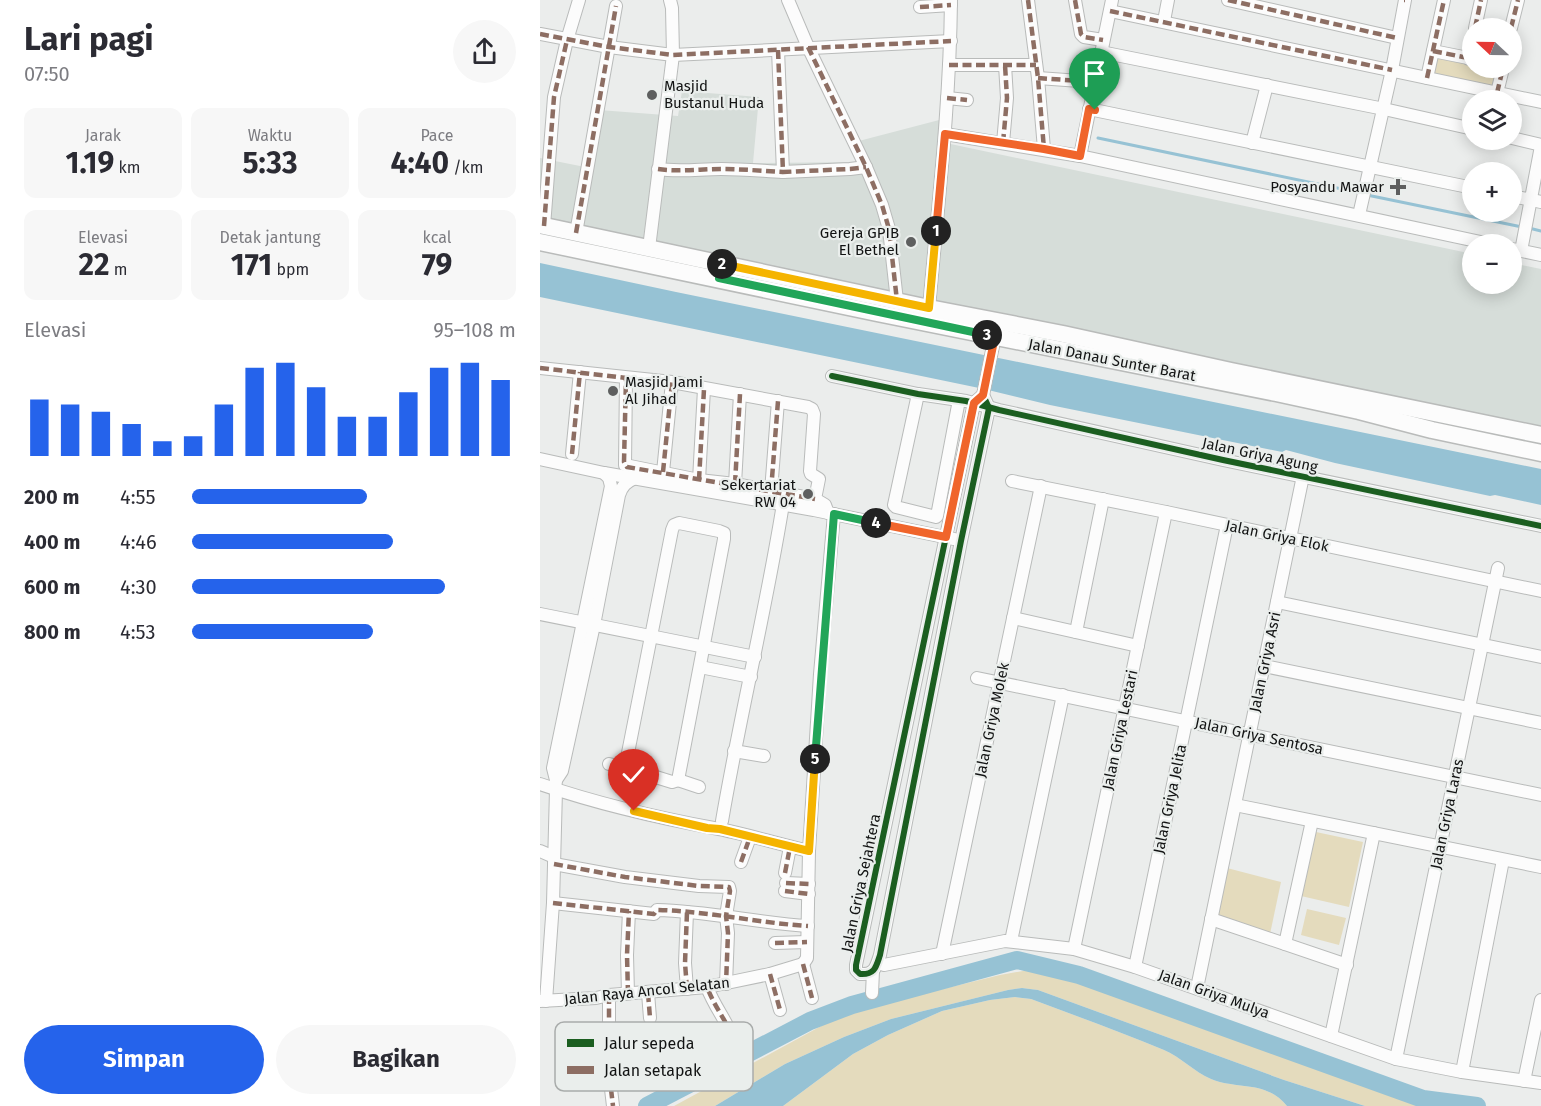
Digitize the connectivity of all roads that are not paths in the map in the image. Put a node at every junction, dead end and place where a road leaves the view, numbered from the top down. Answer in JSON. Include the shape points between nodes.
{"nodes":[{"id":1,"x":579,"y":0,"type":"edge"},
{"id":2,"x":670,"y":0,"type":"edge"},
{"id":3,"x":788,"y":0,"type":"edge"},
{"id":4,"x":1028,"y":0,"type":"edge"},
{"id":5,"x":1075,"y":0,"type":"edge"},
{"id":6,"x":1168,"y":0,"type":"edge"},
{"id":7,"x":1228,"y":0,"type":"edge"},
{"id":8,"x":1404,"y":0,"type":"edge"},
{"id":9,"x":1444,"y":0,"type":"edge"},
{"id":10,"x":1481,"y":0,"type":"edge"},
{"id":11,"x":1518,"y":0,"type":"edge"},
{"id":12,"x":951,"y":3,"type":"edge"},
{"id":13,"x":1111,"y":5,"type":"edge"},
{"id":14,"x":616,"y":6,"type":"dead end"},
{"id":15,"x":920,"y":7,"type":"dead end"},
{"id":16,"x":1477,"y":18,"type":"edge"},
{"id":17,"x":1514,"y":18,"type":"edge"},
{"id":18,"x":1164,"y":21,"type":"junction"},
{"id":19,"x":540,"y":34,"type":"edge"},
{"id":20,"x":1397,"y":38,"type":"junction"},
{"id":21,"x":567,"y":40,"type":"junction"},
{"id":22,"x":951,"y":41,"type":"junction"},
{"id":23,"x":1102,"y":46,"type":"junction"},
{"id":24,"x":609,"y":47,"type":"junction"},
{"id":25,"x":808,"y":47,"type":"junction"},
{"id":26,"x":778,"y":50,"type":"junction"},
{"id":27,"x":1433,"y":51,"type":"junction"},
{"id":28,"x":674,"y":55,"type":"junction"},
{"id":29,"x":1462,"y":57,"type":"edge"},
{"id":30,"x":950,"y":65,"type":"junction"},
{"id":31,"x":1005,"y":65,"type":"junction"},
{"id":32,"x":1392,"y":70,"type":"junction"},
{"id":33,"x":1037,"y":71,"type":"junction"},
{"id":34,"x":1427,"y":78,"type":"junction"},
{"id":35,"x":1094,"y":82,"type":"junction"},
{"id":36,"x":1267,"y":85,"type":"junction"},
{"id":37,"x":1483,"y":90,"type":"edge"},
{"id":38,"x":947,"y":98,"type":"junction"},
{"id":39,"x":1522,"y":98,"type":"edge"},
{"id":40,"x":967,"y":100,"type":"dead end"},
{"id":41,"x":1541,"y":102,"type":"edge"},
{"id":42,"x":1089,"y":109,"type":"junction"},
{"id":43,"x":1384,"y":109,"type":"junction"},
{"id":44,"x":1462,"y":127,"type":"edge"},
{"id":45,"x":945,"y":134,"type":"junction"},
{"id":46,"x":1522,"y":141,"type":"edge"},
{"id":47,"x":1003,"y":143,"type":"junction"},
{"id":48,"x":1252,"y":143,"type":"junction"},
{"id":49,"x":1541,"y":147,"type":"edge"},
{"id":50,"x":1044,"y":149,"type":"junction"},
{"id":51,"x":1080,"y":156,"type":"junction"},
{"id":52,"x":866,"y":167,"type":"junction"},
{"id":53,"x":1370,"y":167,"type":"junction"},
{"id":54,"x":658,"y":170,"type":"junction"},
{"id":55,"x":783,"y":171,"type":"junction"},
{"id":56,"x":1462,"y":186,"type":"edge"},
{"id":57,"x":1536,"y":201,"type":"edge"},
{"id":58,"x":1360,"y":211,"type":"junction"},
{"id":59,"x":541,"y":231,"type":"edge"},
{"id":60,"x":576,"y":233,"type":"junction"},
{"id":61,"x":1462,"y":237,"type":"edge"},
{"id":62,"x":1522,"y":240,"type":"edge"},
{"id":63,"x":649,"y":248,"type":"junction"},
{"id":64,"x":1522,"y":251,"type":"edge"},
{"id":65,"x":1541,"y":255,"type":"edge"},
{"id":66,"x":721,"y":271,"type":"junction"},
{"id":67,"x":897,"y":301,"type":"junction"},
{"id":68,"x":929,"y":308,"type":"junction"},
{"id":69,"x":993,"y":343,"type":"junction"},
{"id":70,"x":540,"y":368,"type":"edge"},
{"id":71,"x":580,"y":372,"type":"junction"},
{"id":72,"x":1220,"y":375,"type":"junction"},
{"id":73,"x":832,"y":376,"type":"dead end"},
{"id":74,"x":626,"y":378,"type":"junction"},
{"id":75,"x":672,"y":382,"type":"junction"},
{"id":76,"x":704,"y":389,"type":"junction"},
{"id":77,"x":740,"y":394,"type":"junction"},
{"id":78,"x":918,"y":394,"type":"junction"},
{"id":79,"x":980,"y":396,"type":"junction"},
{"id":80,"x":959,"y":400,"type":"junction"},
{"id":81,"x":778,"y":401,"type":"junction"},
{"id":82,"x":990,"y":408,"type":"junction"},
{"id":83,"x":1541,"y":435,"type":"edge"},
{"id":84,"x":1541,"y":453,"type":"edge"},
{"id":85,"x":572,"y":454,"type":"dead end"},
{"id":86,"x":540,"y":459,"type":"edge"},
{"id":87,"x":663,"y":472,"type":"junction"},
{"id":88,"x":604,"y":473,"type":"junction"},
{"id":89,"x":1303,"y":476,"type":"junction"},
{"id":90,"x":635,"y":478,"type":"junction"},
{"id":91,"x":699,"y":480,"type":"junction"},
{"id":92,"x":1012,"y":481,"type":"dead end"},
{"id":93,"x":735,"y":484,"type":"junction"},
{"id":94,"x":1041,"y":486,"type":"junction"},
{"id":95,"x":771,"y":492,"type":"junction"},
{"id":96,"x":815,"y":499,"type":"junction"},
{"id":97,"x":1102,"y":499,"type":"junction"},
{"id":98,"x":783,"y":504,"type":"junction"},
{"id":99,"x":1166,"y":512,"type":"junction"},
{"id":100,"x":831,"y":514,"type":"junction"},
{"id":101,"x":1227,"y":525,"type":"junction"},
{"id":102,"x":1541,"y":526,"type":"edge"},
{"id":103,"x":946,"y":537,"type":"junction"},
{"id":104,"x":1290,"y":538,"type":"junction"},
{"id":105,"x":961,"y":541,"type":"junction"},
{"id":106,"x":1498,"y":568,"type":"dead end"},
{"id":107,"x":1495,"y":582,"type":"junction"},
{"id":108,"x":1541,"y":591,"type":"edge"},
{"id":109,"x":1277,"y":602,"type":"junction"},
{"id":110,"x":540,"y":614,"type":"edge"},
{"id":111,"x":1013,"y":618,"type":"junction"},
{"id":112,"x":589,"y":624,"type":"junction"},
{"id":113,"x":1076,"y":632,"type":"junction"},
{"id":114,"x":652,"y":636,"type":"junction"},
{"id":115,"x":1482,"y":645,"type":"junction"},
{"id":116,"x":1138,"y":646,"type":"junction"},
{"id":117,"x":704,"y":647,"type":"junction"},
{"id":118,"x":755,"y":657,"type":"junction"},
{"id":119,"x":1541,"y":657,"type":"edge"},
{"id":120,"x":1264,"y":666,"type":"junction"},
{"id":121,"x":700,"y":667,"type":"junction"},
{"id":122,"x":751,"y":677,"type":"junction"},
{"id":123,"x":977,"y":678,"type":"dead end"},
{"id":124,"x":1000,"y":682,"type":"junction"},
{"id":125,"x":1063,"y":695,"type":"junction"},
{"id":126,"x":1125,"y":708,"type":"junction"},
{"id":127,"x":1469,"y":708,"type":"junction"},
{"id":128,"x":1186,"y":721,"type":"junction"},
{"id":129,"x":1541,"y":723,"type":"edge"},
{"id":130,"x":1250,"y":734,"type":"junction"},
{"id":131,"x":734,"y":751,"type":"junction"},
{"id":132,"x":764,"y":756,"type":"dead end"},
{"id":133,"x":609,"y":765,"type":"dead end"},
{"id":134,"x":630,"y":769,"type":"junction"},
{"id":135,"x":1455,"y":777,"type":"junction"},
{"id":136,"x":678,"y":780,"type":"junction"},
{"id":137,"x":552,"y":786,"type":"edge"},
{"id":138,"x":699,"y":787,"type":"dead end"},
{"id":139,"x":1541,"y":795,"type":"edge"},
{"id":140,"x":1235,"y":805,"type":"junction"},
{"id":141,"x":722,"y":821,"type":"dead end"},
{"id":142,"x":1312,"y":821,"type":"junction"},
{"id":143,"x":1374,"y":833,"type":"junction"},
{"id":144,"x":750,"y":837,"type":"junction"},
{"id":145,"x":790,"y":847,"type":"junction"},
{"id":146,"x":1440,"y":847,"type":"junction"},
{"id":147,"x":540,"y":851,"type":"edge"},
{"id":148,"x":809,"y":851,"type":"junction"},
{"id":149,"x":1503,"y":860,"type":"junction"},
{"id":150,"x":554,"y":861,"type":"junction"},
{"id":151,"x":741,"y":862,"type":"dead end"},
{"id":152,"x":1541,"y":867,"type":"edge"},
{"id":153,"x":809,"y":889,"type":"junction"},
{"id":154,"x":553,"y":903,"type":"junction"},
{"id":155,"x":629,"y":911,"type":"junction"},
{"id":156,"x":687,"y":912,"type":"junction"},
{"id":157,"x":726,"y":916,"type":"junction"},
{"id":158,"x":1211,"y":919,"type":"junction"},
{"id":159,"x":808,"y":926,"type":"junction"},
{"id":160,"x":1011,"y":941,"type":"junction"},
{"id":161,"x":807,"y":942,"type":"junction"},
{"id":162,"x":775,"y":943,"type":"dead end"},
{"id":163,"x":1285,"y":944,"type":"junction"},
{"id":164,"x":1074,"y":949,"type":"junction"},
{"id":165,"x":858,"y":954,"type":"junction"},
{"id":166,"x":942,"y":954,"type":"junction"},
{"id":167,"x":879,"y":963,"type":"junction"},
{"id":168,"x":803,"y":964,"type":"junction"},
{"id":169,"x":1347,"y":965,"type":"junction"},
{"id":170,"x":1136,"y":966,"type":"junction"},
{"id":171,"x":770,"y":974,"type":"junction"},
{"id":172,"x":726,"y":984,"type":"junction"},
{"id":173,"x":708,"y":987,"type":"junction"},
{"id":174,"x":1197,"y":988,"type":"junction"},
{"id":175,"x":687,"y":989,"type":"junction"},
{"id":176,"x":648,"y":993,"type":"junction"},
{"id":177,"x":872,"y":993,"type":"dead end"},
{"id":178,"x":628,"y":994,"type":"junction"},
{"id":179,"x":609,"y":996,"type":"junction"},
{"id":180,"x":812,"y":998,"type":"dead end"},
{"id":181,"x":1541,"y":1000,"type":"edge"},
{"id":182,"x":543,"y":1001,"type":"edge"},
{"id":183,"x":780,"y":1010,"type":"dead end"},
{"id":184,"x":650,"y":1018,"type":"dead end"},
{"id":185,"x":609,"y":1022,"type":"edge"},
{"id":186,"x":725,"y":1022,"type":"edge"},
{"id":187,"x":1331,"y":1036,"type":"junction"},
{"id":188,"x":1396,"y":1059,"type":"junction"},
{"id":189,"x":1462,"y":1072,"type":"junction"},
{"id":190,"x":1524,"y":1081,"type":"junction"},
{"id":191,"x":1541,"y":1083,"type":"edge"},
{"id":192,"x":611,"y":1091,"type":"edge"},
{"id":193,"x":613,"y":1106,"type":"edge"}],
"edges":[{"from":1,"to":21,"type":"street"},
{"from":2,"to":28,"type":"street"},
{"from":3,"to":25,"type":"street"},
{"from":4,"to":33,"type":"street"},
{"from":5,"to":23,"type":"street","via":[[1081,34]]},
{"from":6,"to":18,"type":"street"},
{"from":7,"to":20,"type":"street"},
{"from":8,"to":20,"type":"street"},
{"from":9,"to":27,"type":"street"},
{"from":10,"to":16,"type":"street"},
{"from":11,"to":17,"type":"street"},
{"from":12,"to":15,"type":"street"},
{"from":12,"to":22,"type":"street"},
{"from":13,"to":18,"type":"street"},
{"from":13,"to":23,"type":"street"},
{"from":14,"to":24,"type":"street"},
{"from":18,"to":32,"type":"street"},
{"from":19,"to":21,"type":"street"},
{"from":20,"to":32,"type":"street"},
{"from":21,"to":24,"type":"street"},
{"from":21,"to":59,"type":"street","via":[[554,97]]},
{"from":22,"to":25,"type":"street"},
{"from":22,"to":30,"type":"street"},
{"from":23,"to":35,"type":"street"},
{"from":23,"to":36,"type":"street"},
{"from":24,"to":28,"type":"street"},
{"from":24,"to":60,"type":"street"},
{"from":25,"to":26,"type":"street"},
{"from":25,"to":52,"type":"street"},
{"from":26,"to":28,"type":"street"},
{"from":26,"to":55,"type":"street"},
{"from":27,"to":29,"type":"street"},
{"from":27,"to":34,"type":"street"},
{"from":28,"to":54,"type":"street"},
{"from":30,"to":31,"type":"street"},
{"from":30,"to":38,"type":"street"},
{"from":31,"to":33,"type":"street"},
{"from":31,"to":47,"type":"street"},
{"from":32,"to":34,"type":"street"},
{"from":32,"to":43,"type":"street"},
{"from":33,"to":35,"type":"street"},
{"from":33,"to":50,"type":"street"},
{"from":34,"to":37,"type":"street"},
{"from":35,"to":42,"type":"street"},
{"from":36,"to":43,"type":"street"},
{"from":36,"to":48,"type":"street"},
{"from":38,"to":40,"type":"street"},
{"from":38,"to":45,"type":"street"},
{"from":39,"to":41,"type":"street"},
{"from":42,"to":48,"type":"street"},
{"from":42,"to":51,"type":"street"},
{"from":43,"to":44,"type":"street"},
{"from":43,"to":53,"type":"street"},
{"from":45,"to":47,"type":"street"},
{"from":45,"to":68,"type":"street"},
{"from":46,"to":49,"type":"street"},
{"from":47,"to":50,"type":"street"},
{"from":48,"to":53,"type":"street"},
{"from":49,"to":57,"type":"street"},
{"from":50,"to":51,"type":"street"},
{"from":51,"to":58,"type":"street"},
{"from":52,"to":55,"type":"street"},
{"from":52,"to":67,"type":"street","via":[[889,229]]},
{"from":53,"to":56,"type":"street"},
{"from":53,"to":58,"type":"street"},
{"from":54,"to":55,"type":"street"},
{"from":54,"to":63,"type":"street"},
{"from":57,"to":62,"type":"street"},
{"from":58,"to":61,"type":"street"},
{"from":59,"to":60,"type":"main road","name":"Jalan Danau Sunter Barat"},
{"from":59,"to":66,"type":"main road","name":"Jalan Danau Sunter Barat"},
{"from":60,"to":63,"type":"main road","name":"Jalan Danau Sunter Barat"},
{"from":63,"to":66,"type":"main road","name":"Jalan Danau Sunter Barat"},
{"from":64,"to":65,"type":"street"},
{"from":66,"to":67,"type":"main road","name":"Jalan Danau Sunter Barat"},
{"from":66,"to":69,"type":"main road","name":"Jalan Danau Sunter Barat"},
{"from":67,"to":68,"type":"main road","name":"Jalan Danau Sunter Barat"},
{"from":68,"to":72,"type":"main road","name":"Jalan Danau Sunter Barat","via":[[1063,334]]},
{"from":69,"to":72,"type":"main road","name":"Jalan Danau Sunter Barat"},
{"from":69,"to":79,"type":"street","name":"Jalan Griya Sejahtera"},
{"from":70,"to":71,"type":"street"},
{"from":71,"to":74,"type":"street"},
{"from":71,"to":85,"type":"street"},
{"from":72,"to":83,"type":"main road","name":"Jalan Danau Sunter Barat"},
{"from":72,"to":84,"type":"main road","name":"Jalan Danau Sunter Barat","via":[[1432,430]]},
{"from":73,"to":78,"type":"street"},
{"from":74,"to":75,"type":"street"},
{"from":74,"to":87,"type":"street","via":[[625,465]]},
{"from":75,"to":76,"type":"street"},
{"from":75,"to":87,"type":"street"},
{"from":76,"to":77,"type":"street"},
{"from":76,"to":91,"type":"street"},
{"from":77,"to":81,"type":"street"},
{"from":77,"to":93,"type":"street"},
{"from":78,"to":80,"type":"street"},
{"from":78,"to":80,"type":"street","via":[[894,506],[936,517]]},
{"from":79,"to":80,"type":"street"},
{"from":79,"to":82,"type":"street","name":"Jalan Griya Agung"},
{"from":79,"to":103,"type":"street","name":"Jalan Griya Sejahtera"},
{"from":81,"to":95,"type":"street"},
{"from":81,"to":96,"type":"street","via":[[808,407],[814,414],[810,471],[819,479]]},
{"from":82,"to":89,"type":"street","name":"Jalan Griya Agung"},
{"from":82,"to":105,"type":"street","name":"Jalan Griya Sejahtera"},
{"from":86,"to":88,"type":"street"},
{"from":87,"to":91,"type":"street"},
{"from":88,"to":90,"type":"street"},
{"from":88,"to":112,"type":"street","via":[[611,486]]},
{"from":89,"to":102,"type":"street","name":"Jalan Griya Agung"},
{"from":89,"to":104,"type":"street","name":"Jalan Griya Asri"},
{"from":90,"to":98,"type":"street"},
{"from":90,"to":112,"type":"street","via":[[621,487]]},
{"from":91,"to":93,"type":"street"},
{"from":92,"to":94,"type":"street","name":"Jalan Griya Elok"},
{"from":93,"to":95,"type":"street"},
{"from":94,"to":97,"type":"street","name":"Jalan Griya Elok"},
{"from":94,"to":111,"type":"street","name":"Jalan Griya Molek"},
{"from":95,"to":96,"type":"street"},
{"from":96,"to":100,"type":"street"},
{"from":97,"to":99,"type":"street","name":"Jalan Griya Elok"},
{"from":97,"to":113,"type":"street"},
{"from":98,"to":100,"type":"street"},
{"from":98,"to":118,"type":"street"},
{"from":99,"to":101,"type":"street","name":"Jalan Griya Elok"},
{"from":99,"to":116,"type":"street","name":"Jalan Griya Lestari"},
{"from":100,"to":103,"type":"street"},
{"from":100,"to":148,"type":"street"},
{"from":101,"to":104,"type":"street","name":"Jalan Griya Elok"},
{"from":101,"to":128,"type":"street","name":"Jalan Griya Jelita"},
{"from":103,"to":105,"type":"street"},
{"from":103,"to":165,"type":"street","name":"Jalan Griya Sejahtera"},
{"from":104,"to":107,"type":"street","name":"Jalan Griya Elok"},
{"from":104,"to":109,"type":"street","name":"Jalan Griya Asri"},
{"from":105,"to":167,"type":"street","name":"Jalan Griya Sejahtera"},
{"from":106,"to":107,"type":"street","name":"Jalan Griya Laras"},
{"from":107,"to":108,"type":"street","name":"Jalan Griya Elok"},
{"from":107,"to":115,"type":"street","name":"Jalan Griya Laras"},
{"from":109,"to":115,"type":"street"},
{"from":109,"to":120,"type":"street","name":"Jalan Griya Asri"},
{"from":110,"to":112,"type":"street"},
{"from":111,"to":113,"type":"street"},
{"from":111,"to":124,"type":"street","name":"Jalan Griya Molek"},
{"from":112,"to":114,"type":"street"},
{"from":112,"to":137,"type":"street","name":"Jalan Raya Ancol Selatan"},
{"from":113,"to":116,"type":"street"},
{"from":114,"to":117,"type":"street"},
{"from":114,"to":117,"type":"street","via":[[672,530],[679,523],[724,533]]},
{"from":114,"to":134,"type":"street","via":[[626,763]]},
{"from":115,"to":119,"type":"street"},
{"from":115,"to":127,"type":"street","name":"Jalan Griya Laras"},
{"from":116,"to":126,"type":"street","name":"Jalan Griya Lestari"},
{"from":117,"to":118,"type":"street"},
{"from":117,"to":121,"type":"street"},
{"from":118,"to":122,"type":"street"},
{"from":120,"to":127,"type":"street"},
{"from":120,"to":130,"type":"street","name":"Jalan Griya Asri"},
{"from":121,"to":122,"type":"street"},
{"from":121,"to":136,"type":"street"},
{"from":122,"to":131,"type":"street"},
{"from":123,"to":124,"type":"street","name":"Jalan Griya Sentosa"},
{"from":124,"to":125,"type":"street","name":"Jalan Griya Sentosa"},
{"from":124,"to":166,"type":"street","name":"Jalan Griya Molek"},
{"from":125,"to":126,"type":"street","name":"Jalan Griya Sentosa"},
{"from":125,"to":160,"type":"street"},
{"from":126,"to":128,"type":"street","name":"Jalan Griya Sentosa"},
{"from":126,"to":164,"type":"street","name":"Jalan Griya Lestari"},
{"from":127,"to":129,"type":"street"},
{"from":127,"to":135,"type":"street","name":"Jalan Griya Laras"},
{"from":128,"to":130,"type":"street","name":"Jalan Griya Sentosa"},
{"from":128,"to":170,"type":"street","name":"Jalan Griya Jelita"},
{"from":130,"to":135,"type":"street","name":"Jalan Griya Sentosa"},
{"from":130,"to":140,"type":"street","name":"Jalan Griya Asri"},
{"from":131,"to":132,"type":"street"},
{"from":131,"to":141,"type":"street"},
{"from":133,"to":134,"type":"street"},
{"from":134,"to":136,"type":"street","via":[[672,782]]},
{"from":135,"to":139,"type":"street","name":"Jalan Griya Sentosa"},
{"from":135,"to":146,"type":"street","name":"Jalan Griya Laras"},
{"from":136,"to":138,"type":"street"},
{"from":137,"to":144,"type":"street","via":[[634,811]]},
{"from":137,"to":150,"type":"street","name":"Jalan Raya Ancol Selatan"},
{"from":140,"to":142,"type":"street"},
{"from":140,"to":158,"type":"street","name":"Jalan Griya Asri"},
{"from":142,"to":143,"type":"street"},
{"from":142,"to":163,"type":"street"},
{"from":143,"to":146,"type":"street"},
{"from":143,"to":169,"type":"street"},
{"from":144,"to":145,"type":"street"},
{"from":144,"to":151,"type":"street"},
{"from":145,"to":148,"type":"street"},
{"from":145,"to":153,"type":"street","via":[[786,882]]},
{"from":146,"to":149,"type":"street"},
{"from":146,"to":188,"type":"street","name":"Jalan Griya Laras"},
{"from":147,"to":150,"type":"street"},
{"from":148,"to":153,"type":"street"},
{"from":149,"to":152,"type":"street"},
{"from":149,"to":189,"type":"street"},
{"from":150,"to":154,"type":"street","name":"Jalan Raya Ancol Selatan"},
{"from":150,"to":157,"type":"street","via":[[635,879],[728,887]]},
{"from":153,"to":159,"type":"street"},
{"from":154,"to":155,"type":"street"},
{"from":154,"to":182,"type":"street","name":"Jalan Raya Ancol Selatan"},
{"from":155,"to":156,"type":"street"},
{"from":155,"to":178,"type":"street"},
{"from":156,"to":157,"type":"street"},
{"from":156,"to":175,"type":"street"},
{"from":157,"to":159,"type":"street"},
{"from":157,"to":172,"type":"street"},
{"from":158,"to":163,"type":"street"},
{"from":158,"to":174,"type":"street","name":"Jalan Griya Asri"},
{"from":159,"to":161,"type":"street"},
{"from":160,"to":164,"type":"street","name":"Jalan Griya Mulya"},
{"from":160,"to":166,"type":"street","name":"Jalan Griya Mulya"},
{"from":161,"to":162,"type":"street"},
{"from":161,"to":168,"type":"street"},
{"from":163,"to":169,"type":"street"},
{"from":164,"to":170,"type":"street","name":"Jalan Griya Mulya"},
{"from":165,"to":167,"type":"street","name":"Jalan Griya Mulya"},
{"from":165,"to":167,"type":"street","name":"Jalan Griya Sejahtera","via":[[856,970],[860,974],[868,975]]},
{"from":166,"to":167,"type":"street","name":"Jalan Griya Mulya"},
{"from":167,"to":177,"type":"street","name":"Jalan Griya Sejahtera"},
{"from":168,"to":171,"type":"street","name":"Jalan Raya Ancol Selatan"},
{"from":168,"to":180,"type":"street"},
{"from":169,"to":187,"type":"street"},
{"from":170,"to":174,"type":"street","name":"Jalan Griya Mulya"},
{"from":171,"to":172,"type":"street","name":"Jalan Raya Ancol Selatan"},
{"from":171,"to":183,"type":"street"},
{"from":172,"to":173,"type":"street","name":"Jalan Raya Ancol Selatan"},
{"from":173,"to":175,"type":"street","name":"Jalan Raya Ancol Selatan"},
{"from":173,"to":186,"type":"street"},
{"from":174,"to":187,"type":"street","name":"Jalan Griya Mulya"},
{"from":175,"to":176,"type":"street","name":"Jalan Raya Ancol Selatan"},
{"from":176,"to":178,"type":"street","name":"Jalan Raya Ancol Selatan"},
{"from":176,"to":184,"type":"street"},
{"from":178,"to":179,"type":"street","name":"Jalan Raya Ancol Selatan"},
{"from":179,"to":182,"type":"street","name":"Jalan Raya Ancol Selatan"},
{"from":179,"to":185,"type":"street"},
{"from":181,"to":190,"type":"street"},
{"from":187,"to":188,"type":"street","name":"Jalan Griya Mulya"},
{"from":188,"to":189,"type":"street","name":"Jalan Griya Mulya"},
{"from":189,"to":190,"type":"street","name":"Jalan Griya Mulya"},
{"from":190,"to":191,"type":"street","name":"Jalan Griya Mulya"},
{"from":192,"to":193,"type":"street"}]}
